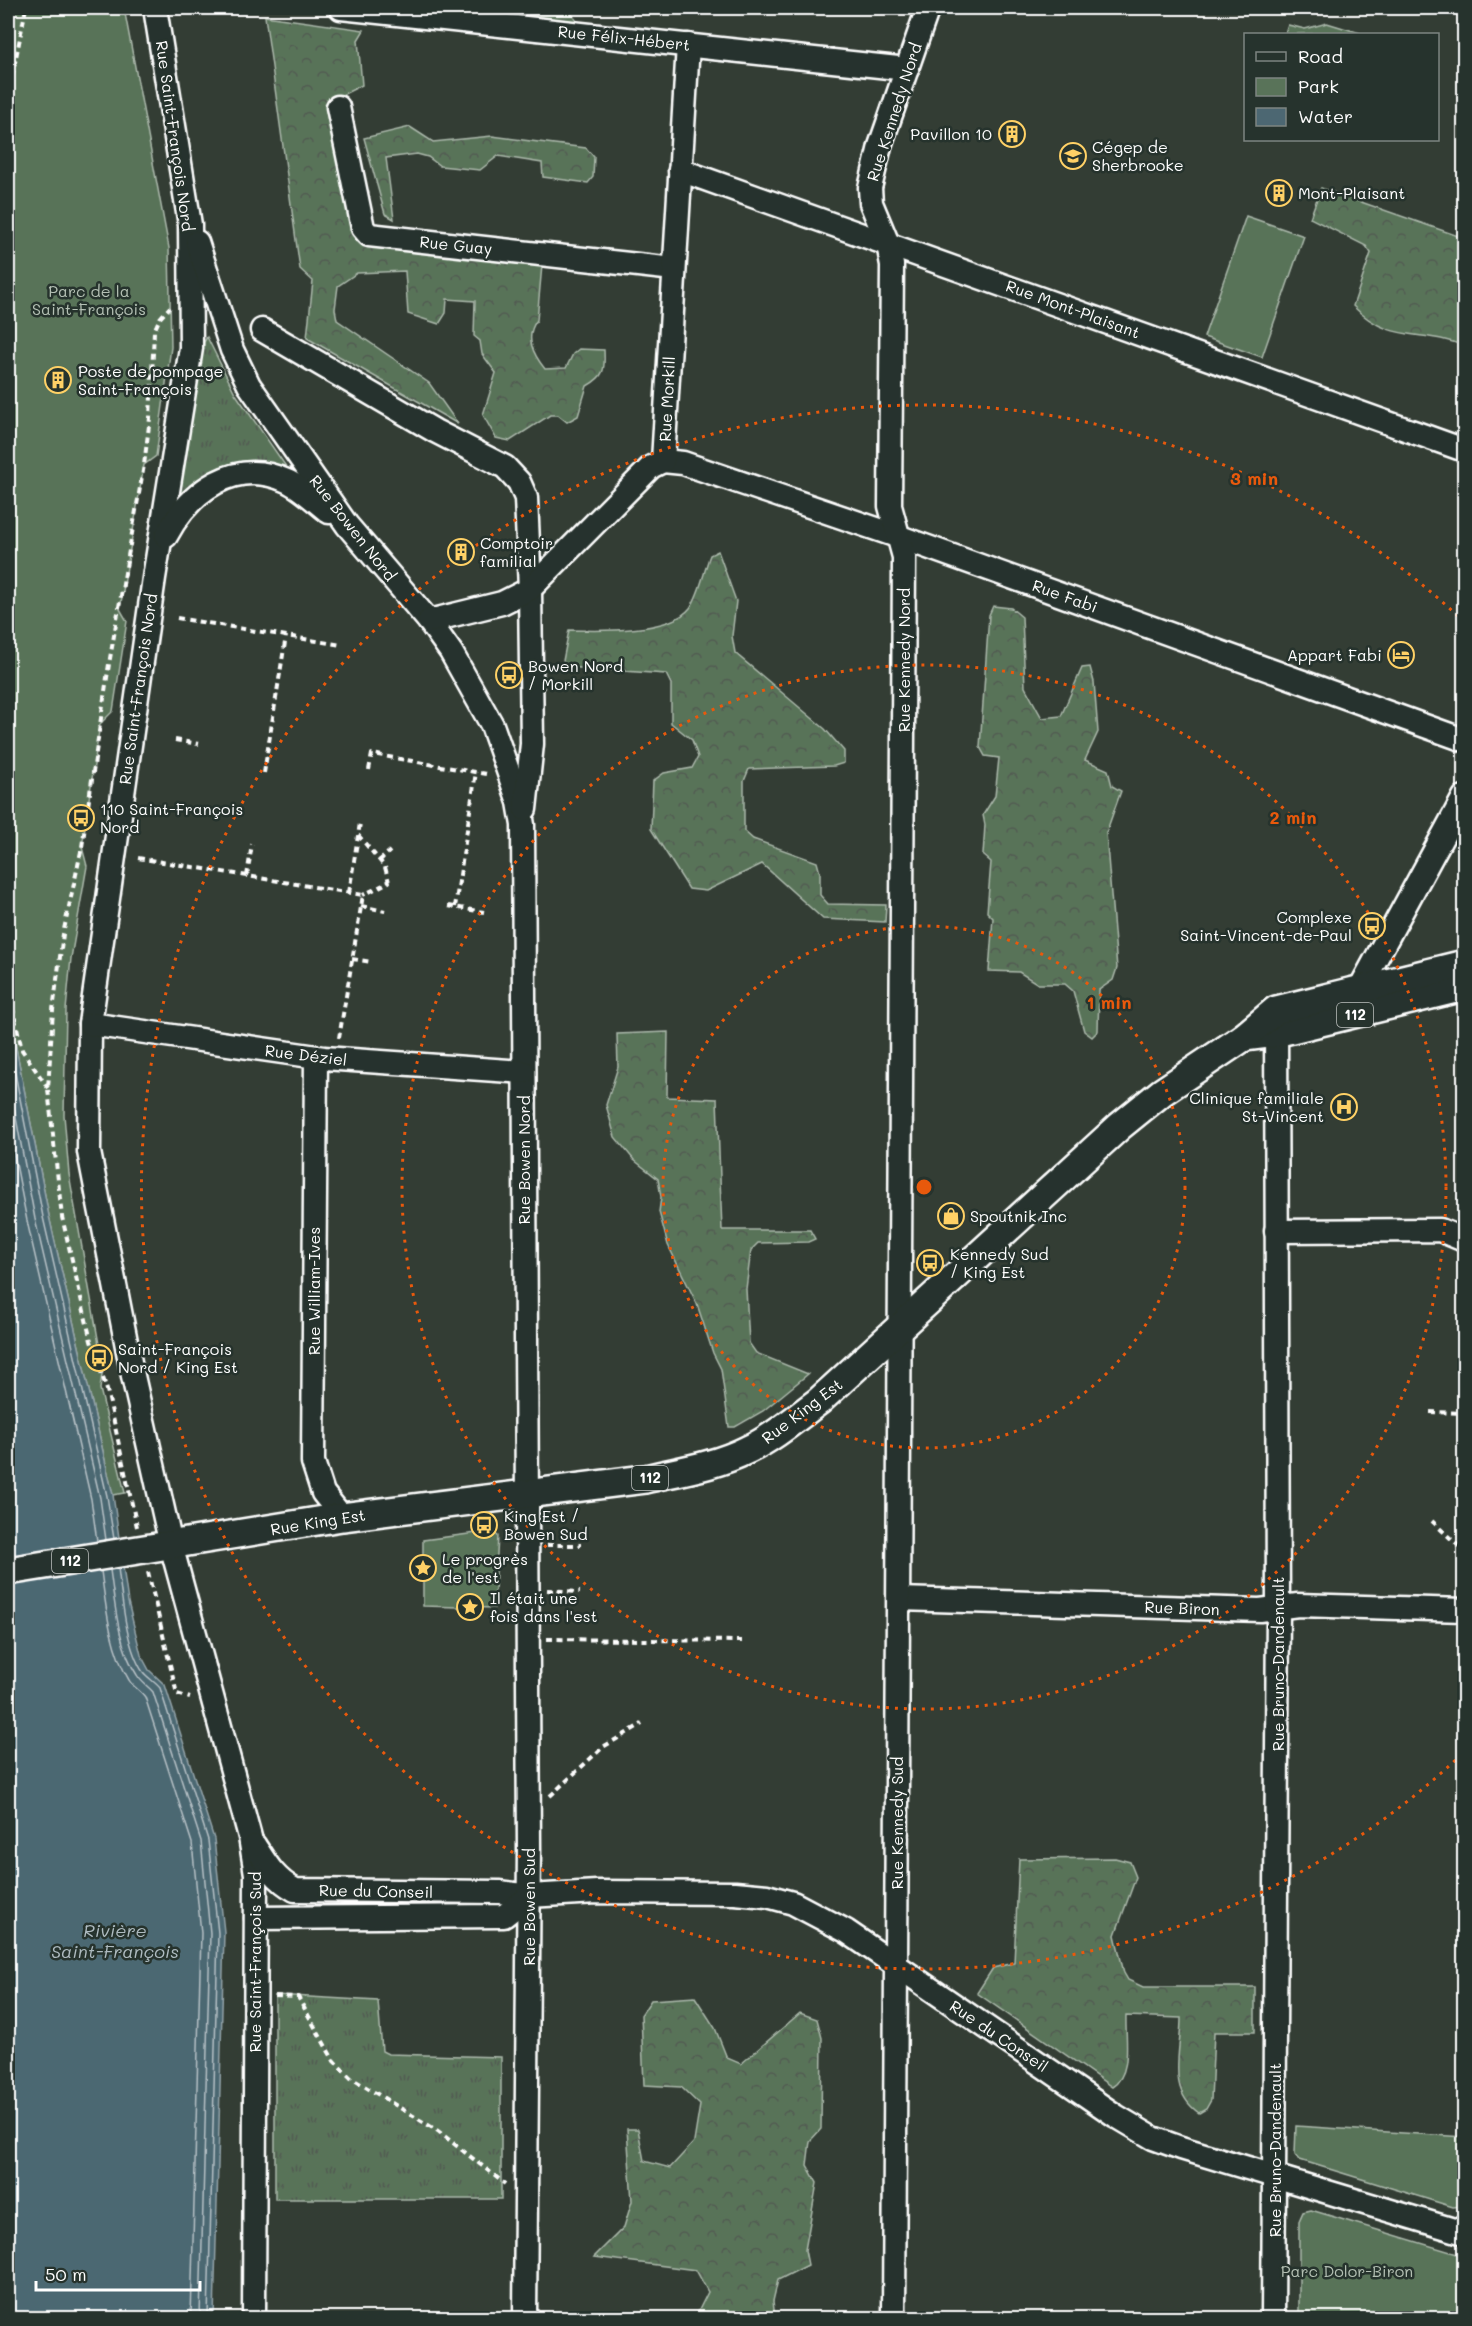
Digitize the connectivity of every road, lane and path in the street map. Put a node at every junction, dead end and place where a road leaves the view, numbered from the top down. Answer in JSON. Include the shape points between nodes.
{"nodes":[{"id":1,"x":26,"y":8,"type":"edge"},
{"id":2,"x":155,"y":8,"type":"edge"},
{"id":3,"x":341,"y":8,"type":"edge"},
{"id":4,"x":928,"y":8,"type":"edge"},
{"id":5,"x":688,"y":45,"type":"junction"},
{"id":6,"x":907,"y":69,"type":"junction"},
{"id":7,"x":8,"y":97,"type":"edge"},
{"id":8,"x":338,"y":107,"type":"dead end"},
{"id":9,"x":680,"y":170,"type":"junction"},
{"id":10,"x":190,"y":225,"type":"junction"},
{"id":11,"x":888,"y":244,"type":"junction"},
{"id":12,"x":674,"y":269,"type":"junction"},
{"id":13,"x":171,"y":298,"type":"dead end"},
{"id":14,"x":262,"y":330,"type":"dead end"},
{"id":15,"x":1464,"y":450,"type":"edge"},
{"id":16,"x":663,"y":461,"type":"junction"},
{"id":17,"x":347,"y":525,"type":"junction"},
{"id":18,"x":897,"y":536,"type":"junction"},
{"id":19,"x":158,"y":551,"type":"junction"},
{"id":20,"x":530,"y":589,"type":"junction"},
{"id":21,"x":177,"y":618,"type":"dead end"},
{"id":22,"x":429,"y":621,"type":"junction"},
{"id":23,"x":286,"y":636,"type":"junction"},
{"id":24,"x":341,"y":645,"type":"dead end"},
{"id":25,"x":174,"y":740,"type":"dead end"},
{"id":26,"x":1464,"y":740,"type":"edge"},
{"id":27,"x":199,"y":744,"type":"dead end"},
{"id":28,"x":369,"y":770,"type":"dead end"},
{"id":29,"x":476,"y":772,"type":"junction"},
{"id":30,"x":264,"y":773,"type":"dead end"},
{"id":31,"x":511,"y":778,"type":"junction"},
{"id":32,"x":1464,"y":797,"type":"edge"},
{"id":33,"x":360,"y":823,"type":"dead end"},
{"id":34,"x":523,"y":825,"type":"junction"},
{"id":35,"x":358,"y":835,"type":"junction"},
{"id":36,"x":252,"y":844,"type":"dead end"},
{"id":37,"x":390,"y":851,"type":"dead end"},
{"id":38,"x":138,"y":858,"type":"dead end"},
{"id":39,"x":379,"y":861,"type":"junction"},
{"id":40,"x":247,"y":876,"type":"junction"},
{"id":41,"x":349,"y":893,"type":"junction"},
{"id":42,"x":363,"y":895,"type":"junction"},
{"id":43,"x":361,"y":906,"type":"junction"},
{"id":44,"x":448,"y":906,"type":"dead end"},
{"id":45,"x":455,"y":907,"type":"junction"},
{"id":46,"x":385,"y":911,"type":"dead end"},
{"id":47,"x":484,"y":912,"type":"dead end"},
{"id":48,"x":352,"y":959,"type":"junction"},
{"id":49,"x":372,"y":962,"type":"dead end"},
{"id":50,"x":1464,"y":964,"type":"edge"},
{"id":51,"x":8,"y":987,"type":"edge"},
{"id":52,"x":1464,"y":987,"type":"edge"},
{"id":53,"x":1359,"y":990,"type":"junction"},
{"id":54,"x":1276,"y":1022,"type":"junction"},
{"id":55,"x":90,"y":1024,"type":"junction"},
{"id":56,"x":333,"y":1038,"type":"dead end"},
{"id":57,"x":316,"y":1058,"type":"junction"},
{"id":58,"x":524,"y":1072,"type":"junction"},
{"id":59,"x":48,"y":1089,"type":"junction"},
{"id":60,"x":1276,"y":1231,"type":"junction"},
{"id":61,"x":1464,"y":1240,"type":"edge"},
{"id":62,"x":900,"y":1327,"type":"junction"},
{"id":63,"x":107,"y":1390,"type":"dead end"},
{"id":64,"x":1430,"y":1412,"type":"dead end"},
{"id":65,"x":1464,"y":1413,"type":"edge"},
{"id":66,"x":528,"y":1495,"type":"junction"},
{"id":67,"x":342,"y":1517,"type":"junction"},
{"id":68,"x":1432,"y":1521,"type":"dead end"},
{"id":69,"x":528,"y":1544,"type":"junction"},
{"id":70,"x":171,"y":1545,"type":"junction"},
{"id":71,"x":580,"y":1545,"type":"dead end"},
{"id":72,"x":1464,"y":1551,"type":"edge"},
{"id":73,"x":8,"y":1571,"type":"edge"},
{"id":74,"x":528,"y":1589,"type":"junction"},
{"id":75,"x":580,"y":1592,"type":"dead end"},
{"id":76,"x":899,"y":1599,"type":"junction"},
{"id":77,"x":1278,"y":1608,"type":"junction"},
{"id":78,"x":1464,"y":1610,"type":"edge"},
{"id":79,"x":528,"y":1639,"type":"junction"},
{"id":80,"x":742,"y":1641,"type":"dead end"},
{"id":81,"x":642,"y":1724,"type":"dead end"},
{"id":82,"x":528,"y":1818,"type":"junction"},
{"id":83,"x":250,"y":1837,"type":"junction"},
{"id":84,"x":529,"y":1848,"type":"junction"},
{"id":85,"x":597,"y":1892,"type":"junction"},
{"id":86,"x":529,"y":1896,"type":"junction"},
{"id":87,"x":256,"y":1918,"type":"junction"},
{"id":88,"x":897,"y":1967,"type":"junction"},
{"id":89,"x":256,"y":1994,"type":"junction"},
{"id":90,"x":1275,"y":2177,"type":"junction"},
{"id":91,"x":526,"y":2202,"type":"junction"},
{"id":92,"x":1464,"y":2233,"type":"edge"},
{"id":93,"x":254,"y":2319,"type":"edge"},
{"id":94,"x":525,"y":2319,"type":"edge"},
{"id":95,"x":894,"y":2319,"type":"edge"},
{"id":96,"x":1273,"y":2319,"type":"edge"}],
"edges":[{"from":1,"to":7,"type":"path"},
{"from":2,"to":10,"type":"street","name":"Rue Saint-François Nord"},
{"from":3,"to":5,"type":"street","name":"Rue Félix-Hébert"},
{"from":4,"to":6,"type":"street","name":"Rue Kennedy Nord"},
{"from":5,"to":6,"type":"street","name":"Rue Félix-Hébert"},
{"from":5,"to":9,"type":"street","name":"Rue Morkill"},
{"from":6,"to":11,"type":"street","name":"Rue Kennedy Nord","via":[[870,188],[877,221]]},
{"from":8,"to":12,"type":"street","name":"Rue Guay","via":[[363,228],[369,235]]},
{"from":9,"to":11,"type":"street","name":"Rue Mont-Plaisant"},
{"from":9,"to":12,"type":"street","name":"Rue Morkill"},
{"from":10,"to":17,"type":"street","name":"Rue Bowen Nord","via":[[232,350],[249,385]]},
{"from":10,"to":19,"type":"street","name":"Rue Saint-François Nord","via":[[191,348]]},
{"from":11,"to":15,"type":"street","name":"Rue Mont-Plaisant"},
{"from":11,"to":18,"type":"street","name":"Rue Kennedy Nord","via":[[892,265],[890,506]]},
{"from":12,"to":16,"type":"street","name":"Rue Morkill"},
{"from":13,"to":59,"type":"path","via":[[172,305],[154,331],[144,465],[82,847],[63,934]]},
{"from":14,"to":20,"type":"street","name":"Rue Bowen Nord","via":[[435,431],[505,467],[519,482],[526,498]]},
{"from":16,"to":18,"type":"street","name":"Rue Fabi","via":[[683,462]]},
{"from":16,"to":20,"type":"street","name":"Rue Morkill","via":[[651,467]]},
{"from":17,"to":19,"type":"street","via":[[288,482],[259,474],[231,475],[187,502]]},
{"from":17,"to":22,"type":"street","name":"Rue Bowen Nord"},
{"from":18,"to":26,"type":"street","name":"Rue Fabi"},
{"from":18,"to":62,"type":"street","name":"Rue Kennedy Nord","via":[[904,557]]},
{"from":19,"to":55,"type":"street","name":"Rue Saint-François Nord"},
{"from":20,"to":22,"type":"street","name":"Rue Morkill","via":[[502,603]]},
{"from":20,"to":34,"type":"street","name":"Rue Bowen Nord","via":[[532,744]]},
{"from":21,"to":23,"type":"path"},
{"from":22,"to":31,"type":"street","name":"Rue Bowen Nord","via":[[469,681],[492,725]]},
{"from":23,"to":24,"type":"path"},
{"from":23,"to":30,"type":"path"},
{"from":25,"to":27,"type":"path"},
{"from":28,"to":29,"type":"path","via":[[372,754]]},
{"from":29,"to":31,"type":"path"},
{"from":29,"to":45,"type":"path"},
{"from":31,"to":34,"type":"street","name":"Rue Bowen Nord"},
{"from":32,"to":53,"type":"street"},
{"from":33,"to":35,"type":"path"},
{"from":34,"to":58,"type":"street","name":"Rue Bowen Nord"},
{"from":35,"to":39,"type":"path"},
{"from":35,"to":41,"type":"path"},
{"from":36,"to":40,"type":"path"},
{"from":37,"to":39,"type":"path"},
{"from":38,"to":40,"type":"path"},
{"from":39,"to":42,"type":"path","via":[[389,882]]},
{"from":40,"to":41,"type":"path"},
{"from":41,"to":42,"type":"path"},
{"from":42,"to":43,"type":"path"},
{"from":43,"to":46,"type":"path"},
{"from":43,"to":48,"type":"path"},
{"from":44,"to":45,"type":"path"},
{"from":45,"to":47,"type":"path"},
{"from":48,"to":49,"type":"path"},
{"from":48,"to":56,"type":"path","via":[[339,1039]]},
{"from":50,"to":53,"type":"main road","name":"Rue King Est","number":"112"},
{"from":51,"to":59,"type":"path","via":[[22,1050]]},
{"from":52,"to":54,"type":"main road","name":"Rue King Est","number":"112"},
{"from":53,"to":54,"type":"main road","name":"Rue King Est","number":"112"},
{"from":54,"to":60,"type":"street","name":"Rue Bruno-Dandenault"},
{"from":54,"to":62,"type":"main road","name":"Rue King Est","number":"112","via":[[1244,1037],[1188,1073],[1120,1126]]},
{"from":55,"to":57,"type":"street","name":"Rue Déziel"},
{"from":55,"to":70,"type":"street","name":"Rue Saint-François Nord","via":[[89,1152]]},
{"from":57,"to":58,"type":"street","name":"Rue Déziel"},
{"from":57,"to":67,"type":"street","name":"Rue William-Ives","via":[[313,1439],[316,1479]]},
{"from":58,"to":66,"type":"street","name":"Rue Bowen Nord"},
{"from":59,"to":63,"type":"path","via":[[62,1216],[91,1341]]},
{"from":60,"to":61,"type":"street","via":[[1440,1230]]},
{"from":60,"to":77,"type":"street","name":"Rue Bruno-Dandenault"},
{"from":62,"to":66,"type":"main road","name":"Rue King Est","number":"112","via":[[819,1401],[746,1451],[645,1479]]},
{"from":62,"to":76,"type":"street","name":"Rue Kennedy Sud"},
{"from":64,"to":65,"type":"path"},
{"from":66,"to":67,"type":"main road","name":"Rue King Est","number":"112"},
{"from":66,"to":69,"type":"street","name":"Rue Bowen Sud"},
{"from":67,"to":70,"type":"main road","name":"Rue King Est","number":"112"},
{"from":68,"to":72,"type":"path"},
{"from":69,"to":71,"type":"path"},
{"from":69,"to":74,"type":"street","name":"Rue Bowen Sud"},
{"from":70,"to":73,"type":"main road","number":"112"},
{"from":70,"to":83,"type":"street","name":"Rue Saint-François Sud"},
{"from":74,"to":75,"type":"path"},
{"from":74,"to":79,"type":"street","name":"Rue Bowen Sud"},
{"from":76,"to":77,"type":"street","name":"Rue Biron"},
{"from":76,"to":88,"type":"street","name":"Rue Kennedy Sud"},
{"from":77,"to":78,"type":"street","name":"Rue Biron","via":[[1298,1605]]},
{"from":77,"to":90,"type":"street","name":"Rue Bruno-Dandenault"},
{"from":79,"to":80,"type":"path"},
{"from":79,"to":82,"type":"street","name":"Rue Bowen Sud"},
{"from":81,"to":82,"type":"path","via":[[603,1747]]},
{"from":82,"to":84,"type":"street","name":"Rue Bowen Sud"},
{"from":83,"to":86,"type":"street","name":"Rue du Conseil","via":[[279,1882],[295,1890],[500,1892]]},
{"from":83,"to":87,"type":"street","name":"Rue Saint-François Sud","via":[[256,1874]]},
{"from":84,"to":85,"type":"street","via":[[542,1874],[562,1887]]},
{"from":84,"to":86,"type":"street","name":"Rue Bowen Sud"},
{"from":85,"to":86,"type":"street","name":"Rue du Conseil"},
{"from":85,"to":88,"type":"street","name":"Rue du Conseil","via":[[767,1896],[815,1913]]},
{"from":86,"to":87,"type":"street","name":"Rue du Conseil","via":[[504,1916]]},
{"from":86,"to":91,"type":"street","name":"Rue Bowen Sud"},
{"from":87,"to":89,"type":"street","name":"Rue Saint-François Sud"},
{"from":88,"to":90,"type":"street","name":"Rue du Conseil","via":[[1134,2128],[1181,2148]]},
{"from":88,"to":95,"type":"street","name":"Rue Kennedy Sud"},
{"from":89,"to":91,"type":"path","via":[[298,1997],[334,2061],[351,2078],[438,2131]]},
{"from":89,"to":93,"type":"street","name":"Rue Saint-François Sud"},
{"from":90,"to":92,"type":"street","name":"Rue du Conseil"},
{"from":90,"to":96,"type":"street","name":"Rue Bruno-Dandenault"},
{"from":91,"to":94,"type":"street","name":"Rue Bowen Sud"}]}
